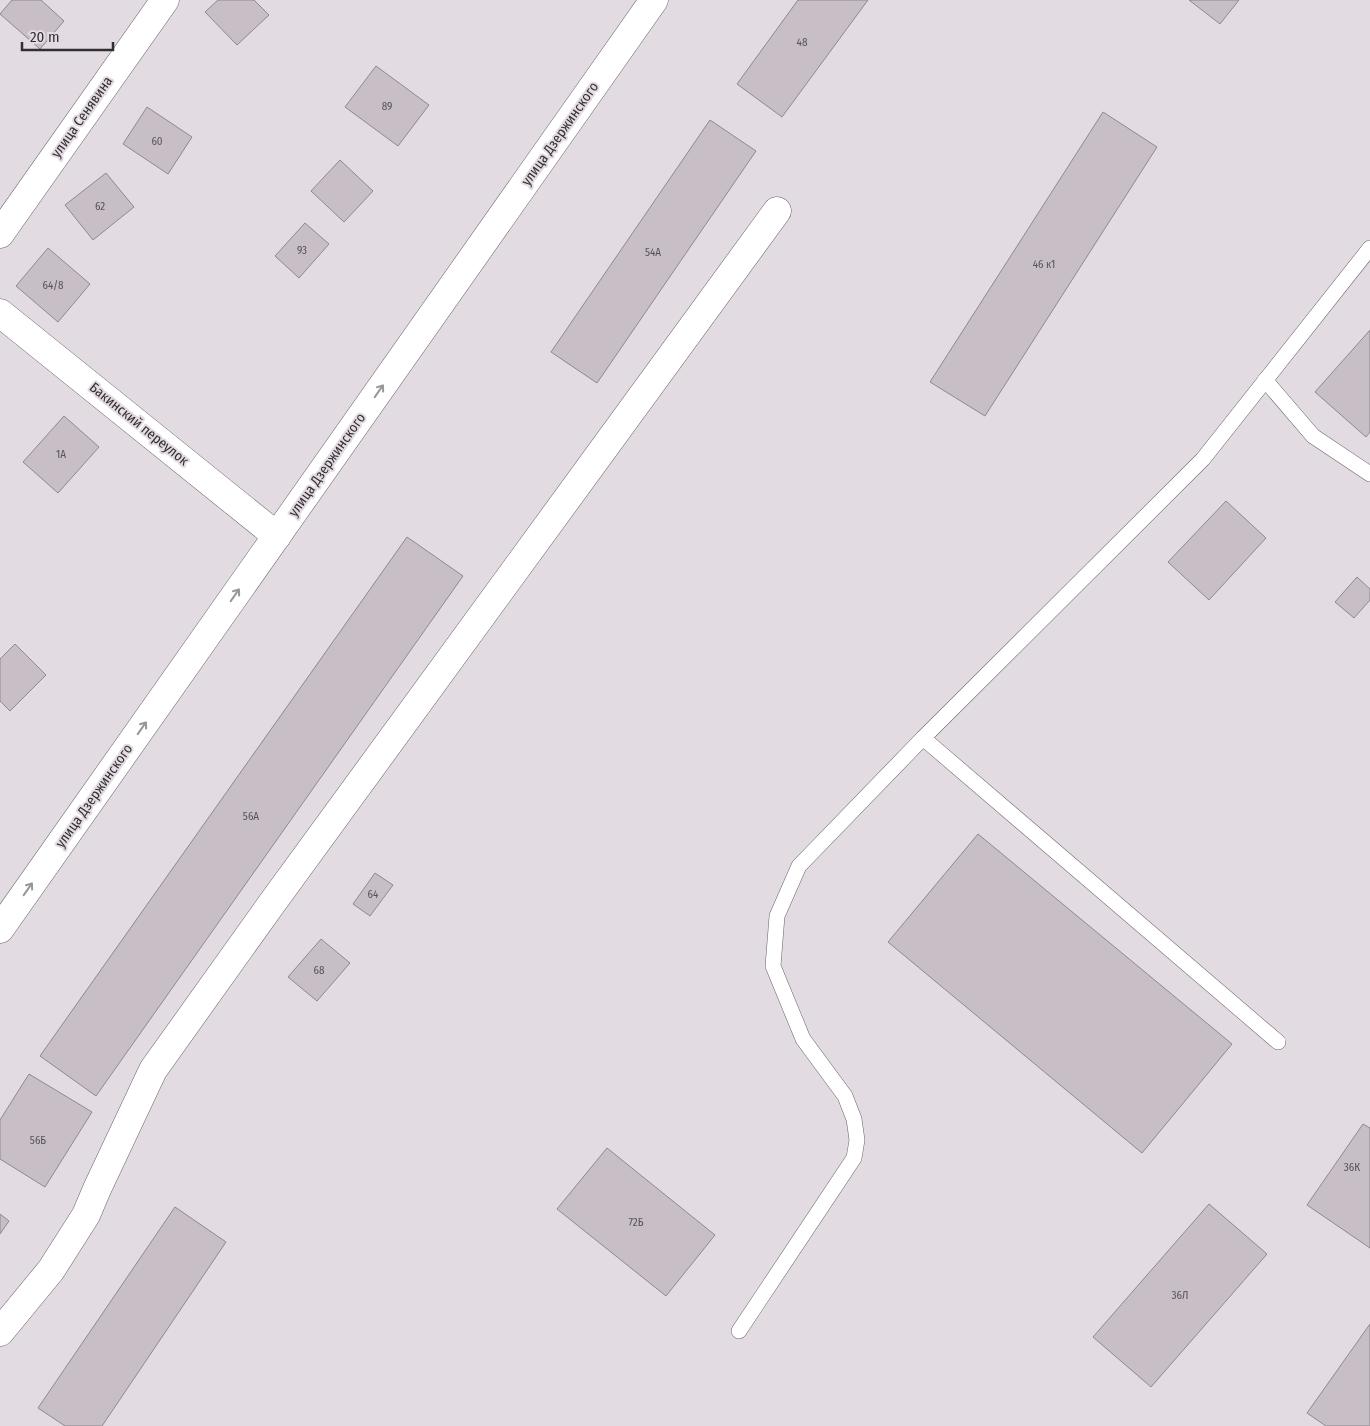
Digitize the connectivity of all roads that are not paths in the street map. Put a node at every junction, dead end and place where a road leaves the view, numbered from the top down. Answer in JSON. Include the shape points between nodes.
{"nodes":[{"id":1,"x":165,"y":0,"type":"edge"},
{"id":2,"x":654,"y":0,"type":"edge"},
{"id":3,"x":778,"y":211,"type":"dead end"},
{"id":4,"x":0,"y":234,"type":"edge"},
{"id":5,"x":1370,"y":248,"type":"edge"},
{"id":6,"x":0,"y":313,"type":"edge"},
{"id":7,"x":1265,"y":380,"type":"junction"},
{"id":8,"x":1370,"y":474,"type":"edge"},
{"id":9,"x":277,"y":536,"type":"junction"},
{"id":10,"x":923,"y":738,"type":"junction"},
{"id":11,"x":0,"y":929,"type":"edge"},
{"id":12,"x":1278,"y":1042,"type":"dead end"},
{"id":13,"x":739,"y":1331,"type":"dead end"},
{"id":14,"x":0,"y":1332,"type":"edge"}],
"edges":[{"from":1,"to":4,"type":"street","name":"улица Сенявина"},
{"from":9,"to":2,"type":"street","name":"улица Дзержинского","one_way":true},
{"from":3,"to":14,"type":"street","via":[[153,1070],[86,1215],[51,1270]]},
{"from":5,"to":7,"type":"lane"},
{"from":6,"to":9,"type":"street","name":"Бакинский переулок"},
{"from":7,"to":8,"type":"lane","via":[[1313,436]]},
{"from":7,"to":10,"type":"lane","via":[[1203,459]]},
{"from":11,"to":9,"type":"street","name":"улица Дзержинского","one_way":true},
{"from":10,"to":12,"type":"lane"},
{"from":10,"to":13,"type":"lane","via":[[799,866],[777,916],[773,966],[803,1039],[845,1096],[857,1140],[854,1158]]}]}
